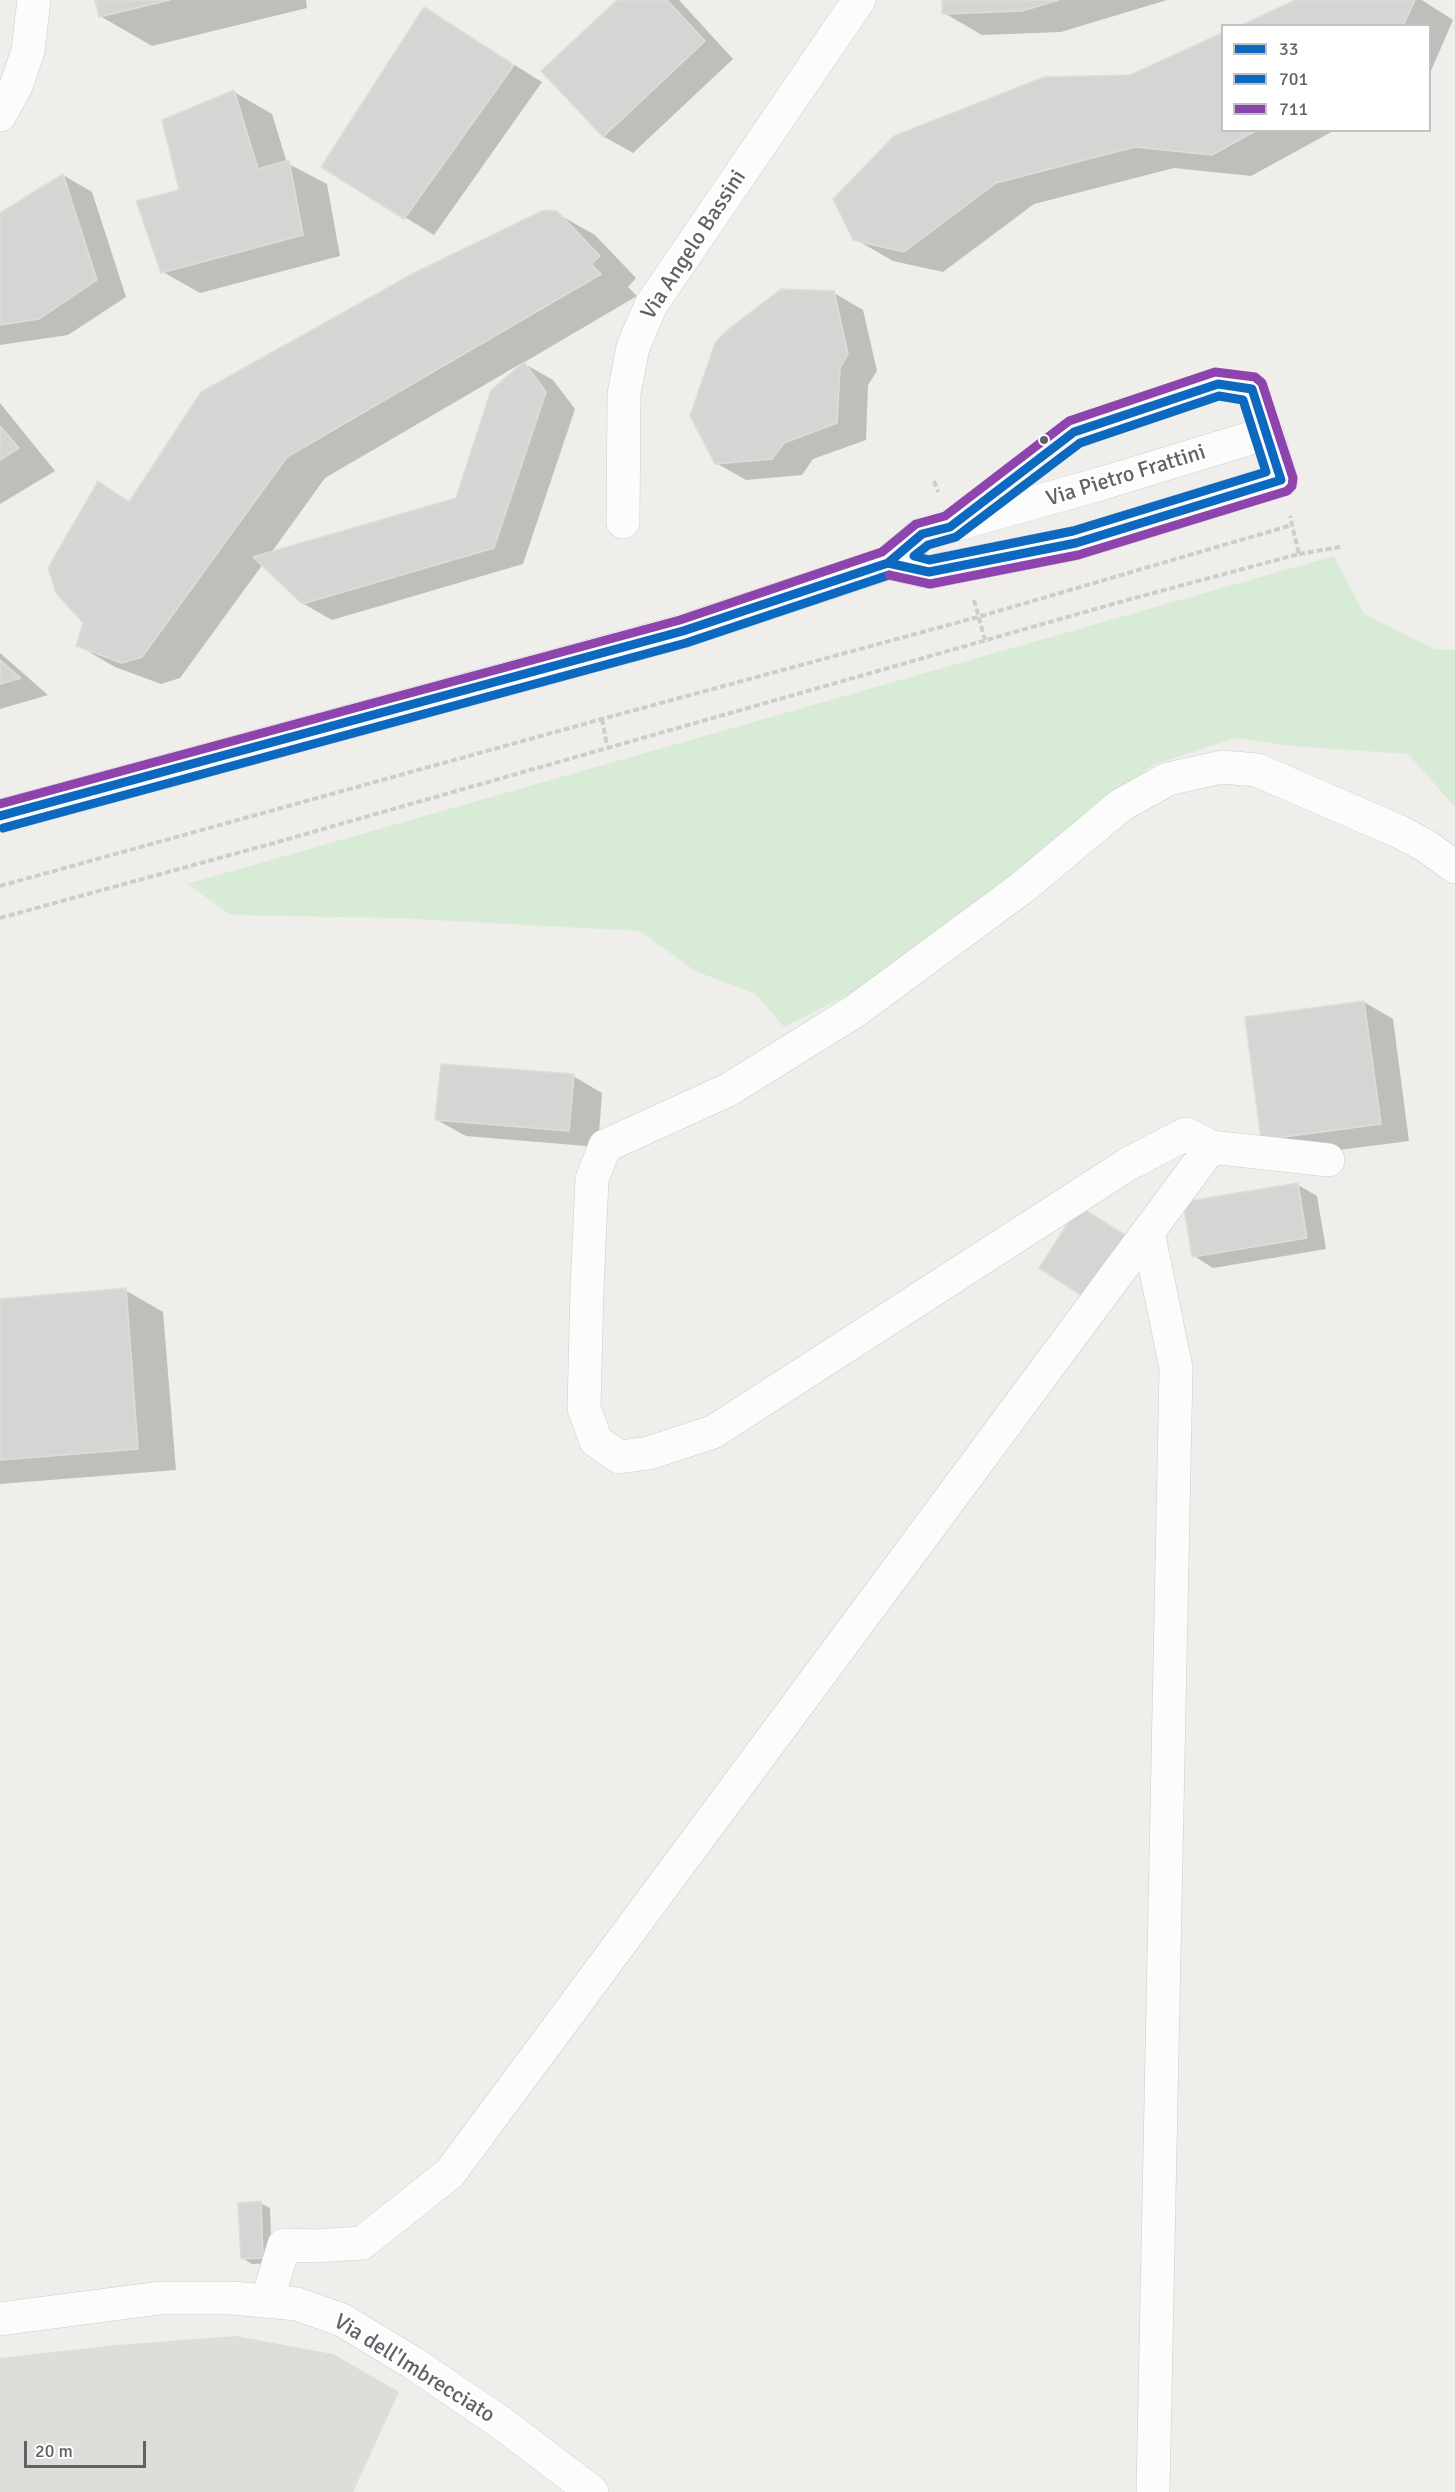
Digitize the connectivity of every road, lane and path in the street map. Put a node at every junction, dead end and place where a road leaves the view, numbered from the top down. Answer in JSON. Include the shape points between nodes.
{"nodes":[{"id":1,"x":34,"y":0,"type":"edge"},
{"id":2,"x":859,"y":0,"type":"edge"},
{"id":3,"x":0,"y":115,"type":"edge"},
{"id":4,"x":1267,"y":433,"type":"junction"},
{"id":5,"x":1281,"y":480,"type":"junction"},
{"id":6,"x":623,"y":522,"type":"dead end"},
{"id":7,"x":1292,"y":525,"type":"junction"},
{"id":8,"x":950,"y":527,"type":"junction"},
{"id":9,"x":1340,"y":547,"type":"dead end"},
{"id":10,"x":1299,"y":554,"type":"junction"},
{"id":11,"x":888,"y":563,"type":"junction"},
{"id":12,"x":972,"y":596,"type":"dead end"},
{"id":13,"x":978,"y":617,"type":"junction"},
{"id":14,"x":985,"y":640,"type":"junction"},
{"id":15,"x":602,"y":719,"type":"junction"},
{"id":16,"x":607,"y":746,"type":"junction"},
{"id":17,"x":0,"y":816,"type":"edge"},
{"id":18,"x":1455,"y":867,"type":"edge"},
{"id":19,"x":0,"y":886,"type":"edge"},
{"id":20,"x":0,"y":918,"type":"edge"},
{"id":21,"x":1211,"y":1147,"type":"junction"},
{"id":22,"x":1328,"y":1160,"type":"dead end"},
{"id":23,"x":1148,"y":1232,"type":"junction"},
{"id":24,"x":267,"y":2301,"type":"junction"},
{"id":25,"x":0,"y":2319,"type":"edge"},
{"id":26,"x":592,"y":2492,"type":"edge"},
{"id":27,"x":1153,"y":2492,"type":"edge"}],
"edges":[{"from":1,"to":3,"type":"street","via":[[28,51],[16,86]]},
{"from":2,"to":6,"type":"street","name":"Via Angelo Bassini","via":[[651,305],[633,347],[624,394]]},
{"from":4,"to":5,"type":"street","name":"Via Pietro Frattini"},
{"from":4,"to":8,"type":"street","name":"Via Pietro Frattini"},
{"from":4,"to":8,"type":"lane","name":"Via Pietro Frattini","via":[[1252,389],[1218,384],[1074,432]]},
{"from":5,"to":7,"type":"path"},
{"from":5,"to":11,"type":"street","via":[[1076,543],[929,572]]},
{"from":7,"to":10,"type":"path"},
{"from":7,"to":13,"type":"path"},
{"from":8,"to":11,"type":"street","name":"Via Pietro Frattini","via":[[922,534]]},
{"from":9,"to":10,"type":"path"},
{"from":10,"to":14,"type":"path"},
{"from":11,"to":17,"type":"street","name":"Via Pietro Frattini","via":[[683,631]]},
{"from":12,"to":13,"type":"path"},
{"from":13,"to":14,"type":"path"},
{"from":13,"to":15,"type":"path"},
{"from":14,"to":16,"type":"path"},
{"from":15,"to":16,"type":"path"},
{"from":15,"to":19,"type":"path"},
{"from":16,"to":20,"type":"path"},
{"from":18,"to":21,"type":"street","via":[[1400,832],[1257,770],[1222,767],[1168,779],[1121,805],[1023,887],[855,1011],[728,1090],[605,1146],[592,1179],[587,1289],[584,1408],[596,1442],[619,1457],[649,1453],[713,1432],[1128,1164],[1186,1134]]},
{"from":21,"to":22,"type":"street"},
{"from":21,"to":23,"type":"street"},
{"from":23,"to":24,"type":"street","via":[[450,2173],[362,2243],[284,2245]]},
{"from":23,"to":27,"type":"street","via":[[1176,1368]]},
{"from":24,"to":25,"type":"street","name":"Via dell'Imbrecciato","via":[[160,2298]]},
{"from":24,"to":26,"type":"street","name":"Via dell'Imbrecciato","via":[[297,2304],[342,2320],[481,2409]]}]}
